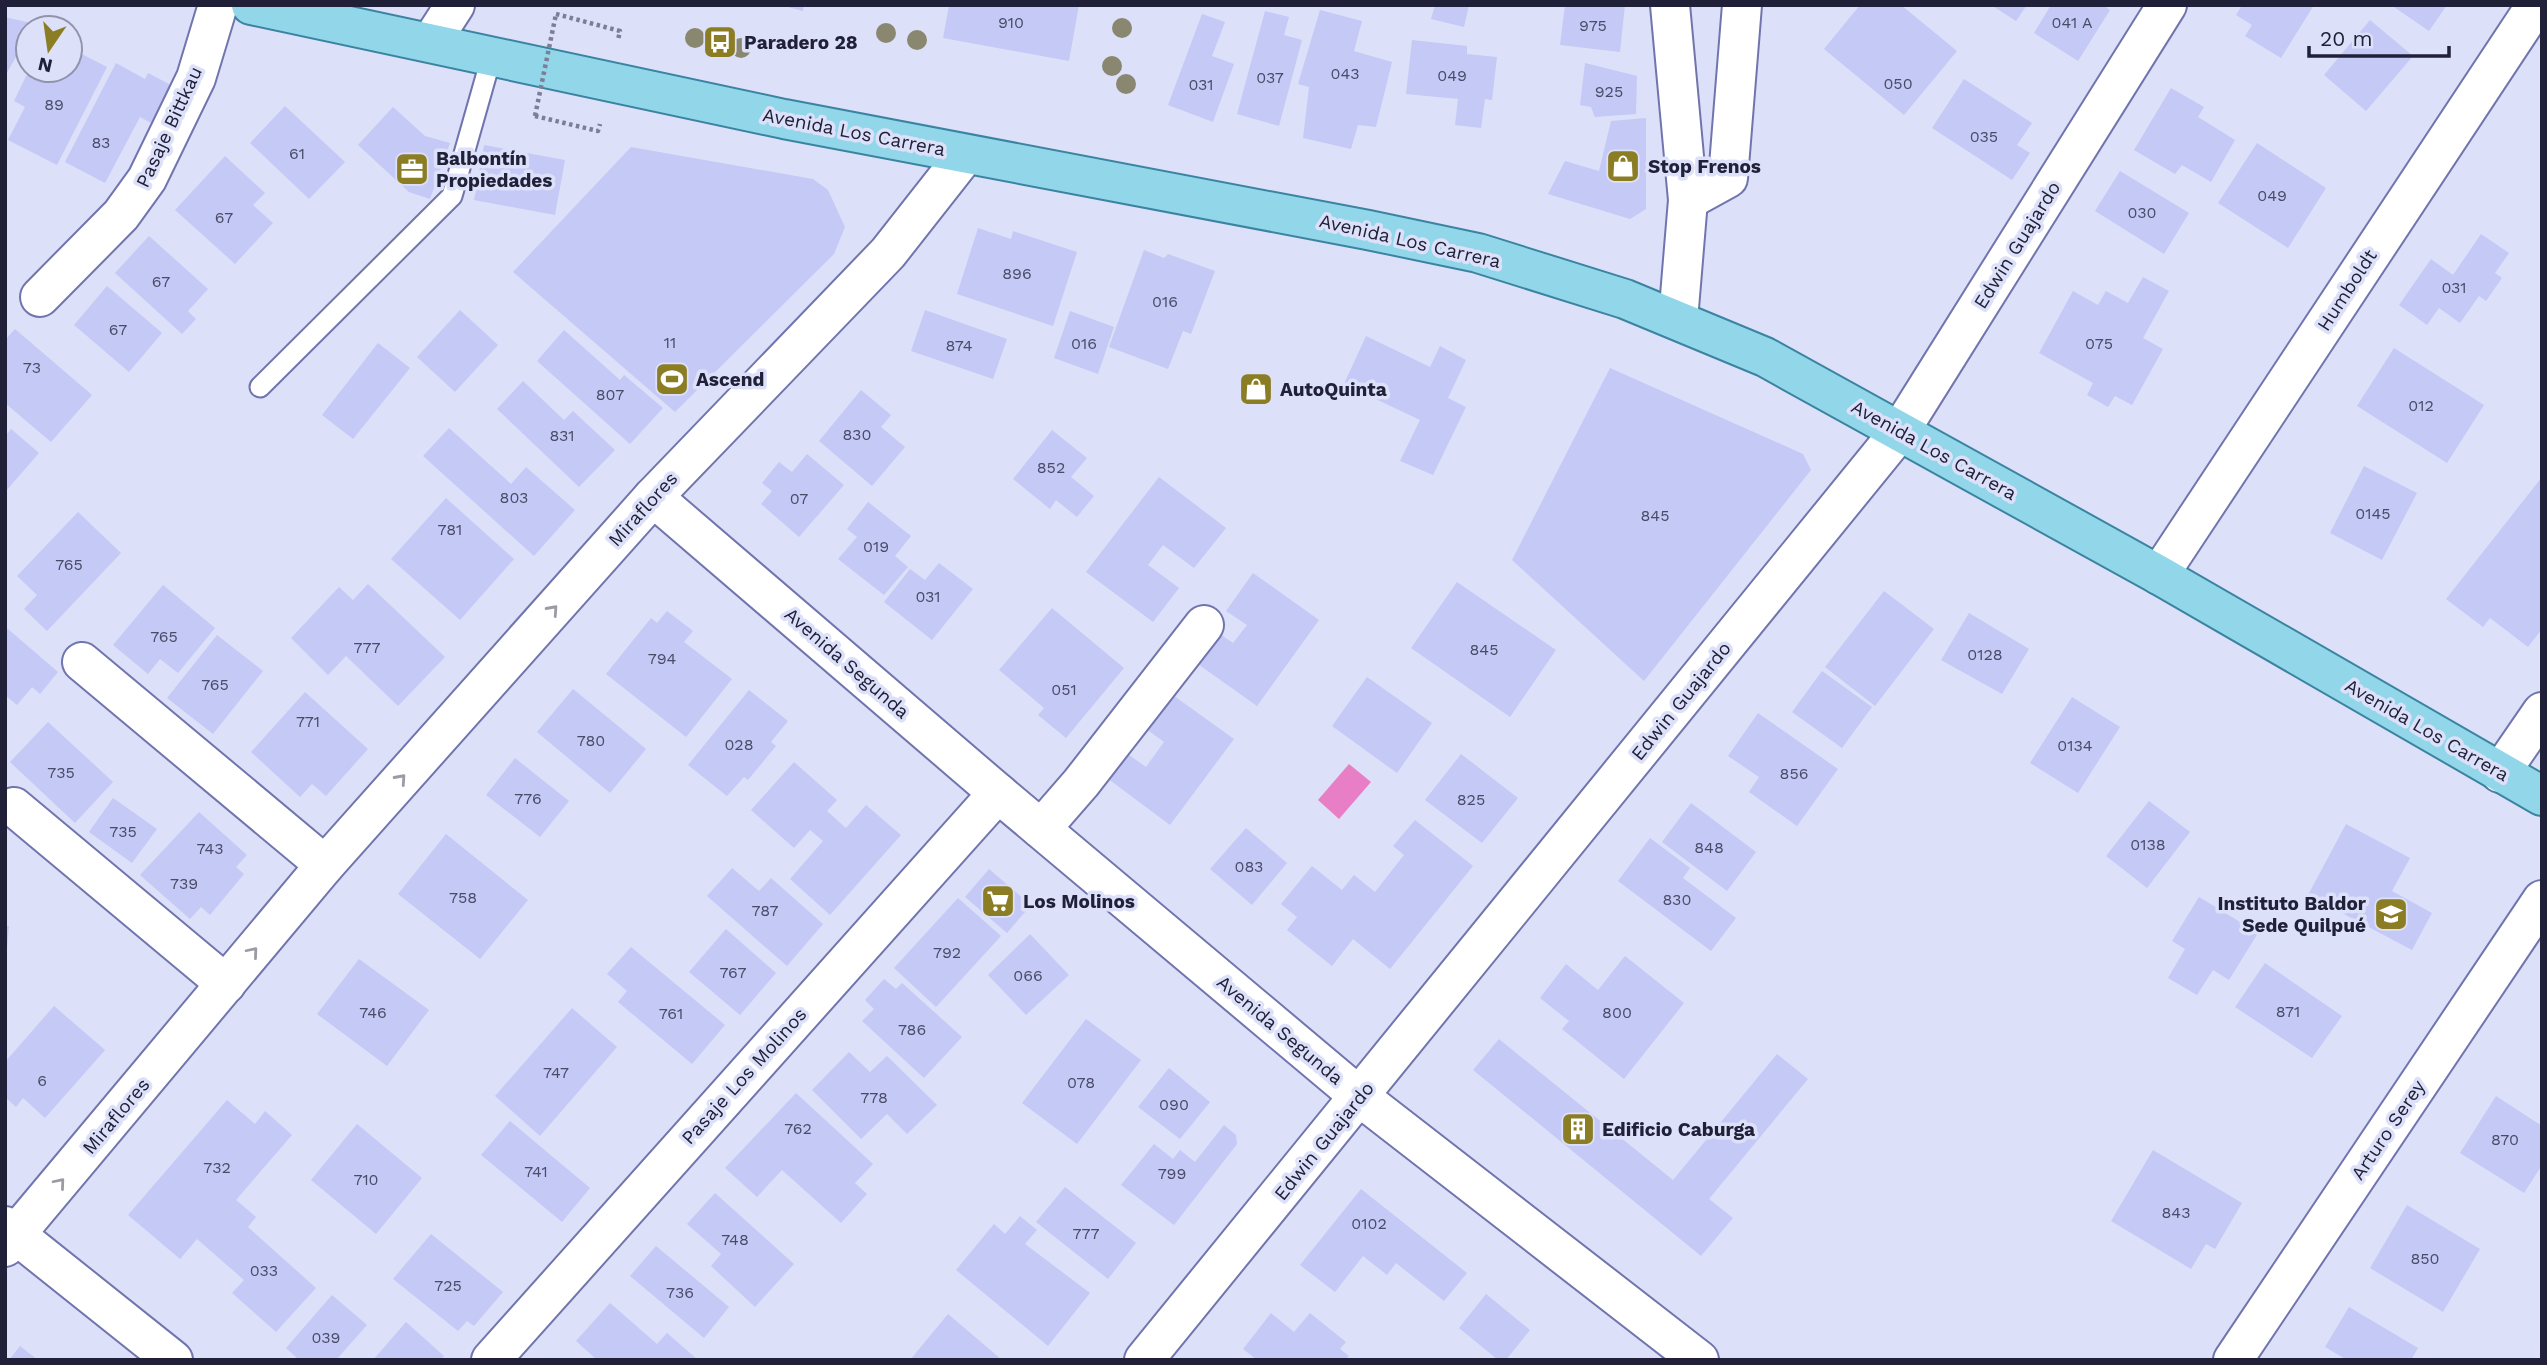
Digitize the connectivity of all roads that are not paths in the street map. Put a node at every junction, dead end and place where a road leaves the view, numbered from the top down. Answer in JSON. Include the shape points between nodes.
{"nodes":[{"id":1,"x":218,"y":5,"type":"edge"},
{"id":2,"x":251,"y":5,"type":"edge"},
{"id":3,"x":454,"y":5,"type":"edge"},
{"id":4,"x":1670,"y":5,"type":"edge"},
{"id":5,"x":1742,"y":5,"type":"edge"},
{"id":6,"x":2536,"y":5,"type":"edge"},
{"id":7,"x":2152,"y":11,"type":"edge"},
{"id":8,"x":430,"y":42,"type":"junction"},
{"id":9,"x":492,"y":55,"type":"junction"},
{"id":10,"x":965,"y":155,"type":"junction"},
{"id":11,"x":1688,"y":200,"type":"junction"},
{"id":12,"x":40,"y":297,"type":"dead end"},
{"id":13,"x":1678,"y":320,"type":"junction"},
{"id":14,"x":260,"y":387,"type":"dead end"},
{"id":15,"x":1900,"y":431,"type":"junction"},
{"id":16,"x":653,"y":497,"type":"junction"},
{"id":17,"x":2159,"y":575,"type":"junction"},
{"id":18,"x":1204,"y":625,"type":"dead end"},
{"id":19,"x":82,"y":662,"type":"dead end"},
{"id":20,"x":2542,"y":712,"type":"edge"},
{"id":21,"x":2500,"y":773,"type":"junction"},
{"id":22,"x":998,"y":793,"type":"junction"},
{"id":23,"x":2542,"y":796,"type":"edge"},
{"id":24,"x":14,"y":807,"type":"dead end"},
{"id":25,"x":1041,"y":829,"type":"junction"},
{"id":26,"x":325,"y":866,"type":"junction"},
{"id":27,"x":2542,"y":900,"type":"edge"},
{"id":28,"x":226,"y":984,"type":"junction"},
{"id":29,"x":1360,"y":1097,"type":"junction"},
{"id":30,"x":9,"y":1236,"type":"edge"},
{"id":31,"x":1691,"y":1357,"type":"edge"},
{"id":32,"x":173,"y":1360,"type":"edge"},
{"id":33,"x":491,"y":1360,"type":"edge"},
{"id":34,"x":1144,"y":1360,"type":"edge"},
{"id":35,"x":2234,"y":1360,"type":"edge"}],
"edges":[{"from":1,"to":12,"type":"street","name":"Pasaje Bittkau","via":[[196,78],[147,178],[121,215]]},
{"from":2,"to":8,"type":"main road","name":"Avenida Los Carrera"},
{"from":3,"to":8,"type":"street"},
{"from":4,"to":11,"type":"street"},
{"from":5,"to":11,"type":"street","via":[[1728,178]]},
{"from":6,"to":17,"type":"street","name":"Humboldt"},
{"from":7,"to":15,"type":"street","name":"Edwin Guajardo"},
{"from":8,"to":9,"type":"main road","name":"Avenida Los Carrera"},
{"from":9,"to":10,"type":"main road","name":"Avenida Los Carrera"},
{"from":9,"to":14,"type":"lane","via":[[452,196]]},
{"from":10,"to":13,"type":"main road","name":"Avenida Los Carrera","via":[[1478,253]]},
{"from":10,"to":16,"type":"street","name":"Miraflores","via":[[888,253]]},
{"from":11,"to":13,"type":"street"},
{"from":13,"to":15,"type":"main road","name":"Avenida Los Carrera","via":[[1765,357]]},
{"from":15,"to":17,"type":"main road","name":"Avenida Los Carrera"},
{"from":15,"to":29,"type":"street","name":"Edwin Guajardo"},
{"from":16,"to":22,"type":"street","name":"Avenida Segunda"},
{"from":26,"to":16,"type":"street","name":"Miraflores","one_way":true},
{"from":17,"to":21,"type":"main road","name":"Avenida Los Carrera"},
{"from":18,"to":25,"type":"street"},
{"from":19,"to":26,"type":"street"},
{"from":20,"to":21,"type":"street"},
{"from":21,"to":23,"type":"main road","name":"Avenida Los Carrera"},
{"from":22,"to":25,"type":"street","name":"Avenida Segunda"},
{"from":22,"to":33,"type":"street","name":"Pasaje Los Molinos"},
{"from":24,"to":28,"type":"street"},
{"from":25,"to":29,"type":"street","name":"Avenida Segunda"},
{"from":28,"to":26,"type":"street","name":"Miraflores","one_way":true},
{"from":27,"to":35,"type":"street","name":"Arturo Serey"},
{"from":30,"to":28,"type":"street","name":"Miraflores","one_way":true},
{"from":29,"to":31,"type":"street","name":"Avenida Segunda"},
{"from":29,"to":34,"type":"street","name":"Edwin Guajardo"},
{"from":30,"to":32,"type":"street"}]}
